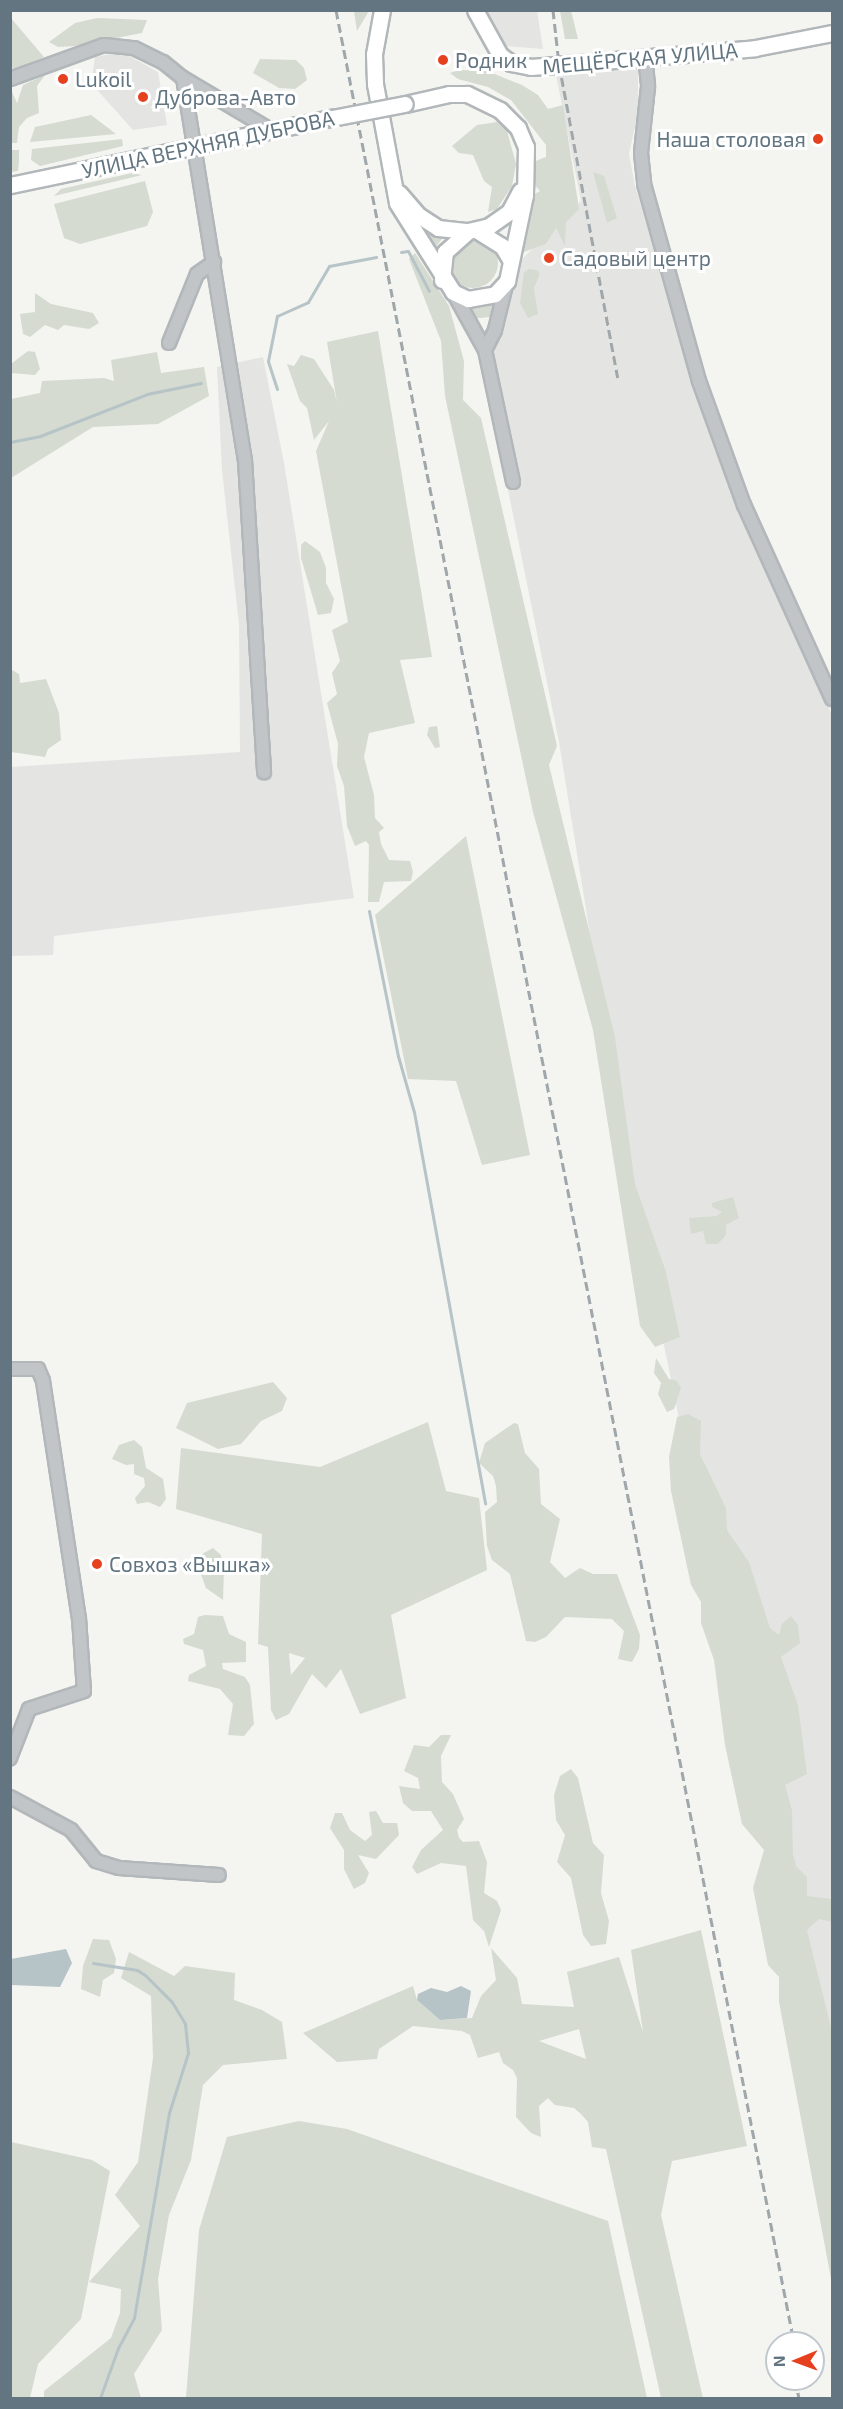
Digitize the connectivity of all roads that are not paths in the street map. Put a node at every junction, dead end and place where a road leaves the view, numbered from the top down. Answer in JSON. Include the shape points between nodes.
{"nodes":[{"id":1,"x":382,"y":10,"type":"edge"},
{"id":2,"x":475,"y":10,"type":"edge"},
{"id":3,"x":832,"y":33,"type":"edge"},
{"id":4,"x":645,"y":56,"type":"junction"},
{"id":5,"x":183,"y":78,"type":"junction"},
{"id":6,"x":10,"y":79,"type":"edge"},
{"id":7,"x":269,"y":129,"type":"junction"},
{"id":8,"x":194,"y":146,"type":"junction"},
{"id":9,"x":527,"y":167,"type":"junction"},
{"id":10,"x":387,"y":169,"type":"junction"},
{"id":11,"x":10,"y":185,"type":"edge"},
{"id":12,"x":472,"y":230,"type":"junction"},
{"id":13,"x":511,"y":261,"type":"junction"},
{"id":14,"x":214,"y":262,"type":"junction"},
{"id":15,"x":442,"y":280,"type":"junction"},
{"id":16,"x":507,"y":281,"type":"junction"},
{"id":17,"x":453,"y":292,"type":"junction"},
{"id":18,"x":170,"y":344,"type":"dead end"},
{"id":19,"x":485,"y":350,"type":"junction"},
{"id":20,"x":513,"y":482,"type":"dead end"},
{"id":21,"x":832,"y":699,"type":"edge"},
{"id":22,"x":264,"y":771,"type":"dead end"},
{"id":23,"x":10,"y":1369,"type":"edge"},
{"id":24,"x":10,"y":1758,"type":"edge"},
{"id":25,"x":10,"y":1797,"type":"edge"},
{"id":26,"x":219,"y":1875,"type":"dead end"}],
"edges":[{"from":1,"to":10,"type":"main road","via":[[374,54]]},
{"from":2,"to":4,"type":"main road","name":"МЕЩЁРСКАЯ УЛИЦА","via":[[492,45],[511,63],[531,67]]},
{"from":3,"to":4,"type":"main road","name":"МЕЩЁРСКАЯ УЛИЦА","via":[[755,48]]},
{"from":4,"to":21,"type":"street","via":[[648,87],[641,153],[644,184],[699,381],[744,505]]},
{"from":5,"to":6,"type":"street","via":[[163,62],[134,48],[104,45]]},
{"from":5,"to":7,"type":"street"},
{"from":5,"to":8,"type":"street"},
{"from":7,"to":8,"type":"main road","name":"УЛИЦА ВЕРХНЯЯ ДУБРОВА"},
{"from":7,"to":9,"type":"main road","name":"УЛИЦА ВЕРХНЯЯ ДУБРОВА","bridge":true,"via":[[449,94],[484,100],[518,128],[526,147]]},
{"from":8,"to":11,"type":"main road","name":"УЛИЦА ВЕРХНЯЯ ДУБРОВА"},
{"from":8,"to":14,"type":"street"},
{"from":9,"to":12,"type":"main road","via":[[520,194],[509,212]]},
{"from":9,"to":13,"type":"main road"},
{"from":10,"to":12,"type":"main road","via":[[402,197],[418,215],[438,228]]},
{"from":10,"to":15,"type":"main road","via":[[397,203]]},
{"from":12,"to":13,"type":"main road","via":[[502,246]]},
{"from":12,"to":15,"type":"main road","via":[[445,252]]},
{"from":13,"to":16,"type":"main road"},
{"from":14,"to":18,"type":"street","via":[[197,274]]},
{"from":14,"to":22,"type":"street","via":[[245,460]]},
{"from":15,"to":17,"type":"main road"},
{"from":16,"to":17,"type":"main road","via":[[495,294],[481,299]]},
{"from":16,"to":19,"type":"street","via":[[495,330]]},
{"from":17,"to":19,"type":"street"},
{"from":19,"to":20,"type":"street"},
{"from":23,"to":24,"type":"street","via":[[38,1369],[43,1382],[79,1618],[84,1691],[29,1708]]},
{"from":25,"to":26,"type":"street","via":[[71,1830],[96,1861],[118,1868]]}]}
